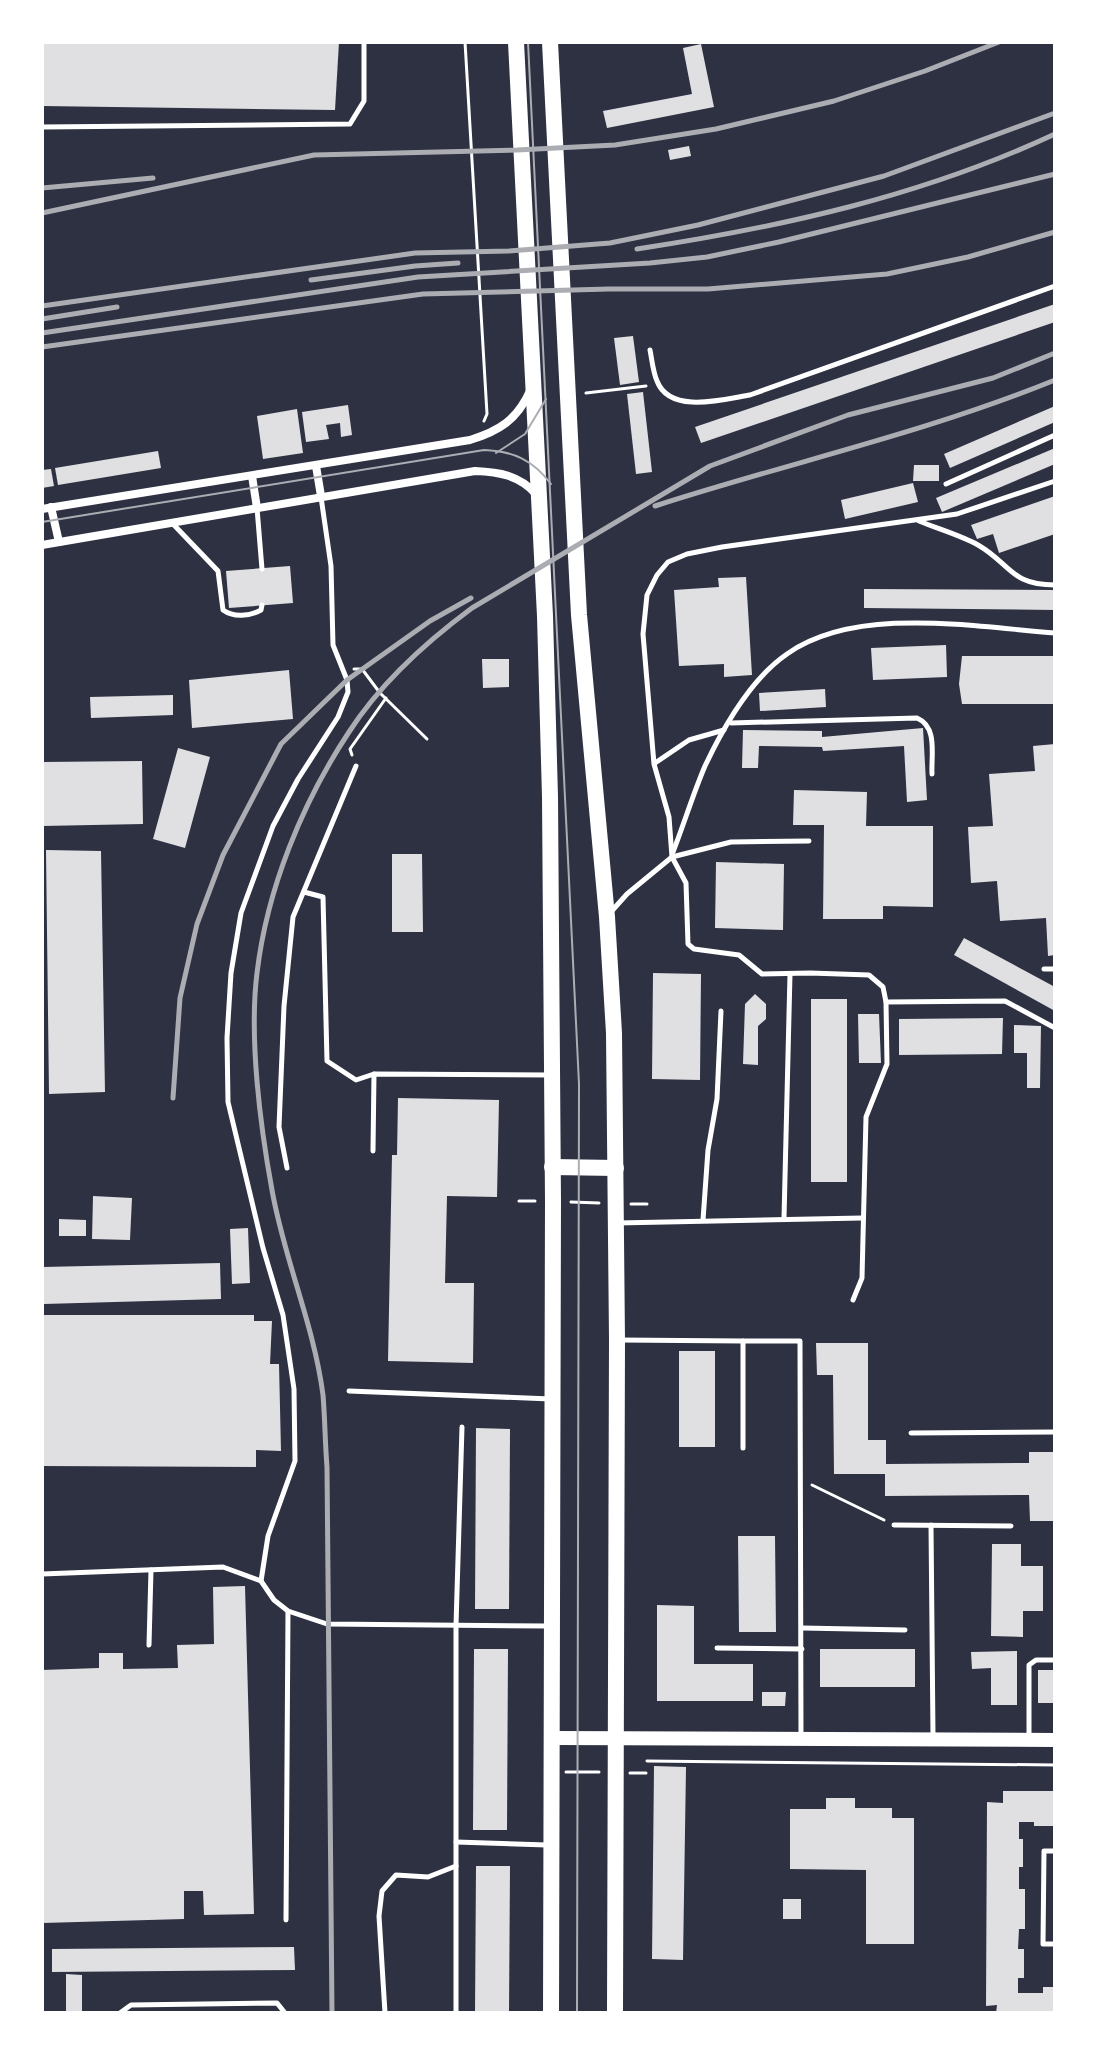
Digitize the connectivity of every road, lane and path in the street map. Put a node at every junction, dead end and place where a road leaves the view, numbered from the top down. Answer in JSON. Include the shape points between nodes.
{"nodes":[{"id":1,"x":364,"y":42,"type":"edge"},
{"id":2,"x":465,"y":42,"type":"edge"},
{"id":3,"x":516,"y":42,"type":"edge"},
{"id":4,"x":550,"y":42,"type":"edge"},
{"id":5,"x":42,"y":127,"type":"edge"},
{"id":6,"x":1055,"y":286,"type":"edge"},
{"id":7,"x":650,"y":350,"type":"dead end"},
{"id":8,"x":533,"y":384,"type":"junction"},
{"id":9,"x":658,"y":384,"type":"junction"},
{"id":10,"x":582,"y":393,"type":"dead end"},
{"id":11,"x":487,"y":414,"type":"dead end"},
{"id":12,"x":1055,"y":435,"type":"edge"},
{"id":13,"x":316,"y":466,"type":"junction"},
{"id":14,"x":252,"y":476,"type":"junction"},
{"id":15,"x":1055,"y":481,"type":"edge"},
{"id":16,"x":946,"y":484,"type":"dead end"},
{"id":17,"x":321,"y":496,"type":"junction"},
{"id":18,"x":539,"y":505,"type":"junction"},
{"id":19,"x":46,"y":508,"type":"edge"},
{"id":20,"x":257,"y":508,"type":"junction"},
{"id":21,"x":918,"y":520,"type":"junction"},
{"id":22,"x":172,"y":523,"type":"junction"},
{"id":23,"x":59,"y":542,"type":"junction"},
{"id":24,"x":42,"y":545,"type":"edge"},
{"id":25,"x":262,"y":569,"type":"dead end"},
{"id":26,"x":1055,"y":585,"type":"edge"},
{"id":27,"x":262,"y":605,"type":"dead end"},
{"id":28,"x":1055,"y":633,"type":"edge"},
{"id":29,"x":342,"y":668,"type":"junction"},
{"id":30,"x":386,"y":698,"type":"junction"},
{"id":31,"x":730,"y":723,"type":"junction"},
{"id":32,"x":725,"y":730,"type":"junction"},
{"id":33,"x":427,"y":739,"type":"dead end"},
{"id":34,"x":654,"y":764,"type":"junction"},
{"id":35,"x":356,"y":766,"type":"joint"},
{"id":36,"x":932,"y":774,"type":"dead end"},
{"id":37,"x":809,"y":841,"type":"dead end"},
{"id":38,"x":672,"y":857,"type":"junction"},
{"id":39,"x":304,"y":892,"type":"junction"},
{"id":40,"x":607,"y":917,"type":"junction"},
{"id":41,"x":1044,"y":969,"type":"dead end"},
{"id":42,"x":1055,"y":969,"type":"edge"},
{"id":43,"x":790,"y":974,"type":"junction"},
{"id":44,"x":886,"y":1002,"type":"junction"},
{"id":45,"x":721,"y":1011,"type":"dead end"},
{"id":46,"x":1055,"y":1028,"type":"edge"},
{"id":47,"x":374,"y":1074,"type":"junction"},
{"id":48,"x":551,"y":1075,"type":"junction"},
{"id":49,"x":373,"y":1151,"type":"dead end"},
{"id":50,"x":552,"y":1167,"type":"junction"},
{"id":51,"x":287,"y":1168,"type":"dead end"},
{"id":52,"x":616,"y":1168,"type":"junction"},
{"id":53,"x":519,"y":1201,"type":"dead end"},
{"id":54,"x":553,"y":1202,"type":"junction"},
{"id":55,"x":616,"y":1203,"type":"junction"},
{"id":56,"x":647,"y":1204,"type":"dead end"},
{"id":57,"x":784,"y":1218,"type":"junction"},
{"id":58,"x":862,"y":1218,"type":"junction"},
{"id":59,"x":703,"y":1220,"type":"junction"},
{"id":60,"x":616,"y":1223,"type":"junction"},
{"id":61,"x":853,"y":1300,"type":"dead end"},
{"id":62,"x":617,"y":1340,"type":"junction"},
{"id":63,"x":743,"y":1341,"type":"junction"},
{"id":64,"x":349,"y":1391,"type":"dead end"},
{"id":65,"x":552,"y":1399,"type":"junction"},
{"id":66,"x":462,"y":1427,"type":"dead end"},
{"id":67,"x":1055,"y":1432,"type":"edge"},
{"id":68,"x":911,"y":1433,"type":"dead end"},
{"id":69,"x":743,"y":1448,"type":"dead end"},
{"id":70,"x":802,"y":1480,"type":"junction"},
{"id":71,"x":894,"y":1525,"type":"joint"},
{"id":72,"x":931,"y":1525,"type":"junction"},
{"id":73,"x":1011,"y":1526,"type":"dead end"},
{"id":74,"x":151,"y":1570,"type":"junction"},
{"id":75,"x":42,"y":1574,"type":"edge"},
{"id":76,"x":261,"y":1581,"type":"junction"},
{"id":77,"x":288,"y":1611,"type":"junction"},
{"id":78,"x":456,"y":1625,"type":"junction"},
{"id":79,"x":552,"y":1626,"type":"junction"},
{"id":80,"x":802,"y":1628,"type":"junction"},
{"id":81,"x":905,"y":1630,"type":"dead end"},
{"id":82,"x":149,"y":1645,"type":"dead end"},
{"id":83,"x":717,"y":1648,"type":"dead end"},
{"id":84,"x":802,"y":1649,"type":"junction"},
{"id":85,"x":1055,"y":1660,"type":"edge"},
{"id":86,"x":552,"y":1738,"type":"junction"},
{"id":87,"x":801,"y":1739,"type":"junction"},
{"id":88,"x":615,"y":1740,"type":"junction"},
{"id":89,"x":933,"y":1740,"type":"junction"},
{"id":90,"x":1030,"y":1740,"type":"junction"},
{"id":91,"x":1055,"y":1740,"type":"edge"},
{"id":92,"x":647,"y":1761,"type":"dead end"},
{"id":93,"x":1055,"y":1765,"type":"edge"},
{"id":94,"x":552,"y":1772,"type":"junction"},
{"id":95,"x":615,"y":1773,"type":"junction"},
{"id":96,"x":646,"y":1773,"type":"dead end"},
{"id":97,"x":456,"y":1842,"type":"junction"},
{"id":98,"x":552,"y":1846,"type":"junction"},
{"id":99,"x":1055,"y":1851,"type":"edge"},
{"id":100,"x":456,"y":1866,"type":"junction"},
{"id":101,"x":286,"y":1920,"type":"dead end"},
{"id":102,"x":1055,"y":1944,"type":"edge"},
{"id":103,"x":120,"y":2013,"type":"edge"},
{"id":104,"x":285,"y":2013,"type":"edge"},
{"id":105,"x":385,"y":2013,"type":"edge"},
{"id":106,"x":456,"y":2013,"type":"edge"},
{"id":107,"x":551,"y":2013,"type":"edge"},
{"id":108,"x":615,"y":2013,"type":"edge"}],
"edges":[{"from":1,"to":5,"type":"lane","via":[[364,101],[350,124]]},
{"from":2,"to":11,"type":"path"},
{"from":3,"to":8,"type":"main road"},
{"from":4,"to":40,"type":"main road","via":[[579,615]]},
{"from":6,"to":9,"type":"lane","via":[[750,395],[685,401]]},
{"from":7,"to":9,"type":"lane"},
{"from":8,"to":13,"type":"street","via":[[515,416],[484,436]]},
{"from":8,"to":18,"type":"main road"},
{"from":9,"to":10,"type":"path"},
{"from":12,"to":16,"type":"lane"},
{"from":13,"to":14,"type":"street"},
{"from":13,"to":17,"type":"street"},
{"from":14,"to":19,"type":"street"},
{"from":14,"to":20,"type":"street"},
{"from":15,"to":21,"type":"lane","via":[[957,514]]},
{"from":17,"to":18,"type":"street","via":[[475,471],[515,477],[529,487]]},
{"from":17,"to":20,"type":"street"},
{"from":17,"to":29,"type":"lane","via":[[331,566],[333,645]]},
{"from":18,"to":48,"type":"main road","via":[[550,797]]},
{"from":19,"to":23,"type":"street"},
{"from":20,"to":22,"type":"street"},
{"from":20,"to":25,"type":"lane"},
{"from":21,"to":26,"type":"lane","via":[[980,546],[1033,585]]},
{"from":21,"to":34,"type":"lane","via":[[722,547],[668,562],[647,595],[643,634]]},
{"from":22,"to":23,"type":"street"},
{"from":22,"to":27,"type":"lane","via":[[218,571],[223,610],[229,615],[252,614]]},
{"from":23,"to":24,"type":"street"},
{"from":28,"to":31,"type":"lane","via":[[919,624],[858,626],[809,640],[787,654],[748,693]]},
{"from":29,"to":30,"type":"path","via":[[362,669]]},
{"from":29,"to":76,"type":"lane","via":[[348,692],[345,705],[273,826],[241,913],[231,973],[228,1102],[283,1315],[294,1389],[295,1461],[268,1536]]},
{"from":30,"to":33,"type":"path"},
{"from":30,"to":35,"type":"path","via":[[350,749]]},
{"from":31,"to":32,"type":"lane"},
{"from":31,"to":36,"type":"lane","via":[[917,718],[931,730]]},
{"from":32,"to":34,"type":"lane","via":[[689,740]]},
{"from":32,"to":38,"type":"lane","via":[[705,767]]},
{"from":34,"to":38,"type":"lane","via":[[669,817]]},
{"from":35,"to":39,"type":"lane"},
{"from":37,"to":38,"type":"lane","via":[[731,842]]},
{"from":38,"to":40,"type":"lane"},
{"from":38,"to":43,"type":"lane","via":[[686,883],[688,944],[739,955],[762,974]]},
{"from":39,"to":47,"type":"lane","via":[[323,897],[327,1061],[356,1080]]},
{"from":39,"to":51,"type":"lane","via":[[293,917],[284,1006],[279,1127]]},
{"from":40,"to":52,"type":"main road"},
{"from":41,"to":42,"type":"lane"},
{"from":43,"to":44,"type":"lane","via":[[869,975],[883,987]]},
{"from":43,"to":57,"type":"lane"},
{"from":44,"to":46,"type":"lane","via":[[1005,1001]]},
{"from":44,"to":58,"type":"lane","via":[[887,1064],[866,1117]]},
{"from":45,"to":59,"type":"lane"},
{"from":47,"to":48,"type":"lane"},
{"from":47,"to":49,"type":"lane"},
{"from":48,"to":50,"type":"main road"},
{"from":50,"to":52,"type":"main road"},
{"from":50,"to":54,"type":"main road"},
{"from":52,"to":55,"type":"main road"},
{"from":53,"to":54,"type":"path"},
{"from":54,"to":55,"type":"path"},
{"from":54,"to":65,"type":"main road"},
{"from":55,"to":56,"type":"path"},
{"from":55,"to":60,"type":"main road"},
{"from":57,"to":58,"type":"lane"},
{"from":57,"to":59,"type":"lane"},
{"from":58,"to":61,"type":"lane","via":[[862,1278]]},
{"from":59,"to":60,"type":"lane"},
{"from":60,"to":62,"type":"main road"},
{"from":62,"to":63,"type":"lane"},
{"from":62,"to":88,"type":"main road"},
{"from":63,"to":69,"type":"lane"},
{"from":63,"to":70,"type":"lane","via":[[800,1341]]},
{"from":64,"to":65,"type":"lane"},
{"from":65,"to":79,"type":"main road"},
{"from":66,"to":78,"type":"lane"},
{"from":67,"to":68,"type":"lane"},
{"from":70,"to":71,"type":"path"},
{"from":70,"to":80,"type":"lane"},
{"from":71,"to":72,"type":"lane"},
{"from":72,"to":73,"type":"lane"},
{"from":72,"to":89,"type":"lane"},
{"from":74,"to":75,"type":"lane"},
{"from":74,"to":76,"type":"lane","via":[[223,1567]]},
{"from":74,"to":82,"type":"lane"},
{"from":76,"to":77,"type":"lane"},
{"from":77,"to":78,"type":"lane","via":[[327,1624]]},
{"from":77,"to":101,"type":"lane"},
{"from":78,"to":79,"type":"lane"},
{"from":78,"to":97,"type":"lane"},
{"from":79,"to":86,"type":"main road"},
{"from":80,"to":81,"type":"lane"},
{"from":80,"to":84,"type":"lane"},
{"from":83,"to":84,"type":"lane"},
{"from":84,"to":87,"type":"lane"},
{"from":85,"to":90,"type":"lane","via":[[1029,1665]]},
{"from":86,"to":88,"type":"street"},
{"from":86,"to":94,"type":"main road"},
{"from":87,"to":88,"type":"street"},
{"from":87,"to":89,"type":"street"},
{"from":88,"to":95,"type":"main road"},
{"from":89,"to":90,"type":"street"},
{"from":90,"to":91,"type":"street"},
{"from":92,"to":93,"type":"path"},
{"from":94,"to":95,"type":"path"},
{"from":94,"to":98,"type":"main road"},
{"from":95,"to":96,"type":"path"},
{"from":95,"to":108,"type":"main road"},
{"from":97,"to":98,"type":"lane"},
{"from":97,"to":100,"type":"lane"},
{"from":98,"to":107,"type":"main road"},
{"from":99,"to":102,"type":"lane","via":[[1044,1851],[1043,1944]]},
{"from":100,"to":105,"type":"lane","via":[[428,1877],[396,1875],[382,1891]]},
{"from":100,"to":106,"type":"lane"},
{"from":103,"to":104,"type":"lane","via":[[131,2005],[277,2003]]}]}
